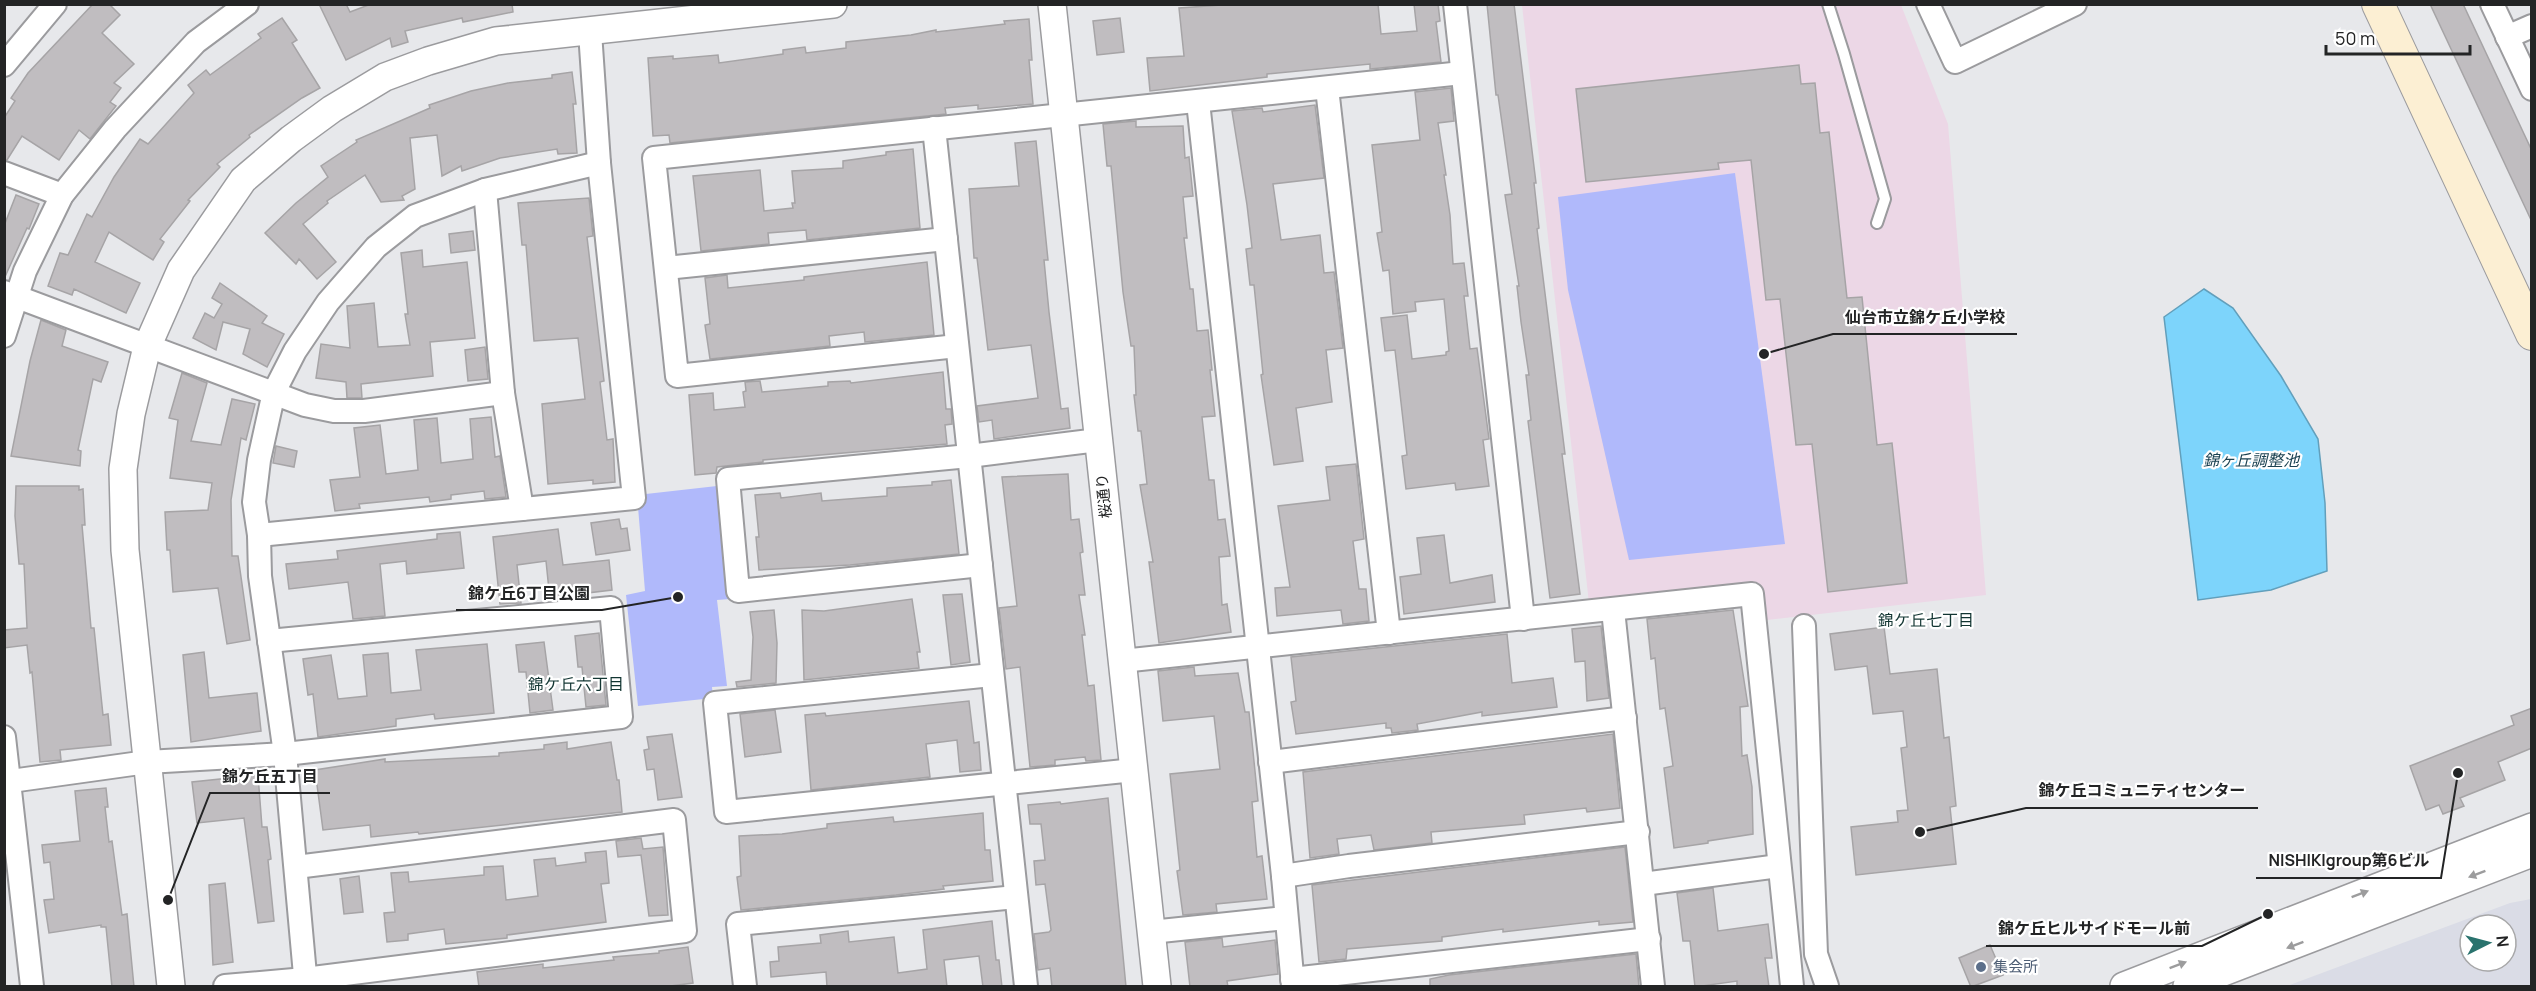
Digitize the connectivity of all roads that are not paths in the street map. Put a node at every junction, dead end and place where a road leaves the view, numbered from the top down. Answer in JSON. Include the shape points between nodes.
{"nodes":[{"id":1,"x":55,"y":4,"type":"edge"},
{"id":2,"x":247,"y":4,"type":"edge"},
{"id":3,"x":833,"y":4,"type":"edge"},
{"id":4,"x":1052,"y":4,"type":"edge"},
{"id":5,"x":1455,"y":4,"type":"edge"},
{"id":6,"x":1828,"y":4,"type":"edge"},
{"id":7,"x":1928,"y":4,"type":"edge"},
{"id":8,"x":2075,"y":4,"type":"edge"},
{"id":9,"x":2379,"y":4,"type":"edge"},
{"id":10,"x":2492,"y":4,"type":"edge"},
{"id":11,"x":2532,"y":26,"type":"edge"},
{"id":12,"x":590,"y":32,"type":"junction"},
{"id":13,"x":2507,"y":37,"type":"junction"},
{"id":14,"x":4,"y":65,"type":"edge"},
{"id":15,"x":1462,"y":73,"type":"junction"},
{"id":16,"x":1327,"y":88,"type":"junction"},
{"id":17,"x":2532,"y":89,"type":"edge"},
{"id":18,"x":1198,"y":102,"type":"junction"},
{"id":19,"x":1064,"y":114,"type":"junction"},
{"id":20,"x":934,"y":128,"type":"junction"},
{"id":21,"x":599,"y":163,"type":"junction"},
{"id":22,"x":4,"y":173,"type":"edge"},
{"id":23,"x":485,"y":190,"type":"junction"},
{"id":24,"x":62,"y":195,"type":"junction"},
{"id":25,"x":1877,"y":224,"type":"dead end"},
{"id":26,"x":946,"y":239,"type":"junction"},
{"id":27,"x":666,"y":268,"type":"junction"},
{"id":28,"x":10,"y":294,"type":"edge"},
{"id":29,"x":2532,"y":334,"type":"edge"},
{"id":30,"x":4,"y":336,"type":"edge"},
{"id":31,"x":147,"y":346,"type":"junction"},
{"id":32,"x":957,"y":346,"type":"junction"},
{"id":33,"x":274,"y":392,"type":"junction"},
{"id":34,"x":503,"y":393,"type":"junction"},
{"id":35,"x":1098,"y":440,"type":"junction"},
{"id":36,"x":969,"y":456,"type":"junction"},
{"id":37,"x":522,"y":509,"type":"junction"},
{"id":38,"x":259,"y":535,"type":"junction"},
{"id":39,"x":981,"y":565,"type":"junction"},
{"id":40,"x":1613,"y":610,"type":"junction"},
{"id":41,"x":1523,"y":620,"type":"junction"},
{"id":42,"x":1804,"y":626,"type":"dead end"},
{"id":43,"x":1389,"y":633,"type":"junction"},
{"id":44,"x":269,"y":641,"type":"junction"},
{"id":45,"x":1257,"y":646,"type":"junction"},
{"id":46,"x":1122,"y":661,"type":"junction"},
{"id":47,"x":992,"y":675,"type":"junction"},
{"id":48,"x":1625,"y":718,"type":"junction"},
{"id":49,"x":4,"y":737,"type":"edge"},
{"id":50,"x":285,"y":754,"type":"junction"},
{"id":51,"x":147,"y":762,"type":"junction"},
{"id":52,"x":1270,"y":762,"type":"junction"},
{"id":53,"x":1134,"y":770,"type":"junction"},
{"id":54,"x":11,"y":781,"type":"junction"},
{"id":55,"x":1004,"y":784,"type":"junction"},
{"id":56,"x":2532,"y":827,"type":"edge"},
{"id":57,"x":1638,"y":832,"type":"junction"},
{"id":58,"x":2532,"y":853,"type":"edge"},
{"id":59,"x":1779,"y":866,"type":"junction"},
{"id":60,"x":296,"y":867,"type":"junction"},
{"id":61,"x":1283,"y":876,"type":"junction"},
{"id":62,"x":1643,"y":884,"type":"junction"},
{"id":63,"x":1016,"y":897,"type":"junction"},
{"id":64,"x":1285,"y":918,"type":"junction"},
{"id":65,"x":1151,"y":932,"type":"junction"},
{"id":66,"x":1648,"y":939,"type":"junction"},
{"id":67,"x":305,"y":983,"type":"edge"},
{"id":68,"x":1292,"y":983,"type":"edge"},
{"id":69,"x":32,"y":987,"type":"edge"},
{"id":70,"x":171,"y":987,"type":"edge"},
{"id":71,"x":225,"y":987,"type":"edge"},
{"id":72,"x":745,"y":987,"type":"edge"},
{"id":73,"x":1026,"y":987,"type":"edge"},
{"id":74,"x":1157,"y":987,"type":"edge"},
{"id":75,"x":1653,"y":987,"type":"edge"},
{"id":76,"x":1792,"y":987,"type":"edge"},
{"id":77,"x":1827,"y":987,"type":"edge"},
{"id":78,"x":2124,"y":987,"type":"edge"},
{"id":79,"x":2187,"y":987,"type":"edge"}],
"edges":[{"from":1,"to":14,"type":"street"},
{"from":2,"to":24,"type":"street","via":[[196,42],[115,129]]},
{"from":3,"to":12,"type":"street"},
{"from":4,"to":19,"type":"street","name":"桜通り"},
{"from":5,"to":15,"type":"street"},
{"from":6,"to":25,"type":"lane","via":[[1885,200]]},
{"from":7,"to":8,"type":"street","via":[[1955,62]]},
{"from":9,"to":29,"type":"main road"},
{"from":10,"to":13,"type":"street"},
{"from":11,"to":13,"type":"street"},
{"from":12,"to":21,"type":"street"},
{"from":12,"to":31,"type":"street","via":[[496,41],[428,61],[385,77],[332,109],[243,180],[181,270]]},
{"from":13,"to":17,"type":"street"},
{"from":15,"to":16,"type":"street"},
{"from":15,"to":41,"type":"street"},
{"from":16,"to":18,"type":"street"},
{"from":16,"to":43,"type":"street"},
{"from":18,"to":19,"type":"street"},
{"from":18,"to":45,"type":"street"},
{"from":19,"to":20,"type":"street"},
{"from":19,"to":35,"type":"street","name":"桜通り"},
{"from":20,"to":26,"type":"street"},
{"from":20,"to":27,"type":"street","via":[[654,158]]},
{"from":21,"to":23,"type":"street"},
{"from":21,"to":37,"type":"street","via":[[634,498]]},
{"from":22,"to":24,"type":"street"},
{"from":23,"to":33,"type":"street","via":[[415,216],[376,247],[328,302],[295,351]]},
{"from":23,"to":34,"type":"street"},
{"from":24,"to":28,"type":"street","via":[[25,272]]},
{"from":26,"to":27,"type":"street"},
{"from":26,"to":32,"type":"street"},
{"from":27,"to":32,"type":"street","via":[[677,376]]},
{"from":28,"to":30,"type":"street"},
{"from":28,"to":31,"type":"street"},
{"from":31,"to":33,"type":"street"},
{"from":31,"to":51,"type":"street","via":[[123,470],[125,550]]},
{"from":32,"to":36,"type":"street"},
{"from":33,"to":34,"type":"street","via":[[305,405],[334,411],[364,411]]},
{"from":33,"to":38,"type":"street","via":[[255,480]]},
{"from":34,"to":37,"type":"street"},
{"from":35,"to":36,"type":"street"},
{"from":35,"to":46,"type":"street","name":"桜通り"},
{"from":36,"to":39,"type":"street"},
{"from":36,"to":39,"type":"street","via":[[728,479],[738,591]]},
{"from":37,"to":38,"type":"street"},
{"from":38,"to":44,"type":"street"},
{"from":39,"to":47,"type":"street"},
{"from":40,"to":41,"type":"street"},
{"from":40,"to":48,"type":"street"},
{"from":40,"to":59,"type":"street","via":[[1752,594]]},
{"from":41,"to":43,"type":"street"},
{"from":42,"to":77,"type":"street","via":[[1816,954]]},
{"from":43,"to":45,"type":"street"},
{"from":44,"to":50,"type":"street"},
{"from":44,"to":50,"type":"street","via":[[611,608],[621,717]]},
{"from":45,"to":46,"type":"street"},
{"from":45,"to":52,"type":"street"},
{"from":46,"to":53,"type":"street","name":"桜通り"},
{"from":47,"to":55,"type":"street"},
{"from":47,"to":55,"type":"street","via":[[715,703],[726,812]]},
{"from":48,"to":52,"type":"street"},
{"from":48,"to":57,"type":"street"},
{"from":49,"to":54,"type":"street"},
{"from":50,"to":51,"type":"street"},
{"from":50,"to":60,"type":"street"},
{"from":51,"to":54,"type":"street"},
{"from":51,"to":70,"type":"street"},
{"from":52,"to":61,"type":"street"},
{"from":53,"to":55,"type":"street"},
{"from":53,"to":65,"type":"street","name":"桜通り"},
{"from":54,"to":69,"type":"street"},
{"from":55,"to":63,"type":"street"},
{"from":78,"to":56,"type":"street","one_way":true},
{"from":57,"to":61,"type":"street"},
{"from":57,"to":62,"type":"street"},
{"from":58,"to":79,"type":"street","one_way":true},
{"from":59,"to":62,"type":"street"},
{"from":59,"to":76,"type":"street"},
{"from":60,"to":67,"type":"street"},
{"from":60,"to":67,"type":"street","via":[[674,820],[685,931]]},
{"from":61,"to":64,"type":"street"},
{"from":62,"to":66,"type":"street"},
{"from":63,"to":72,"type":"street","via":[[738,924]]},
{"from":63,"to":73,"type":"street"},
{"from":64,"to":65,"type":"street"},
{"from":64,"to":68,"type":"street"},
{"from":65,"to":74,"type":"street","name":"桜通り"},
{"from":66,"to":68,"type":"street"},
{"from":66,"to":75,"type":"street"},
{"from":67,"to":71,"type":"street"}]}
